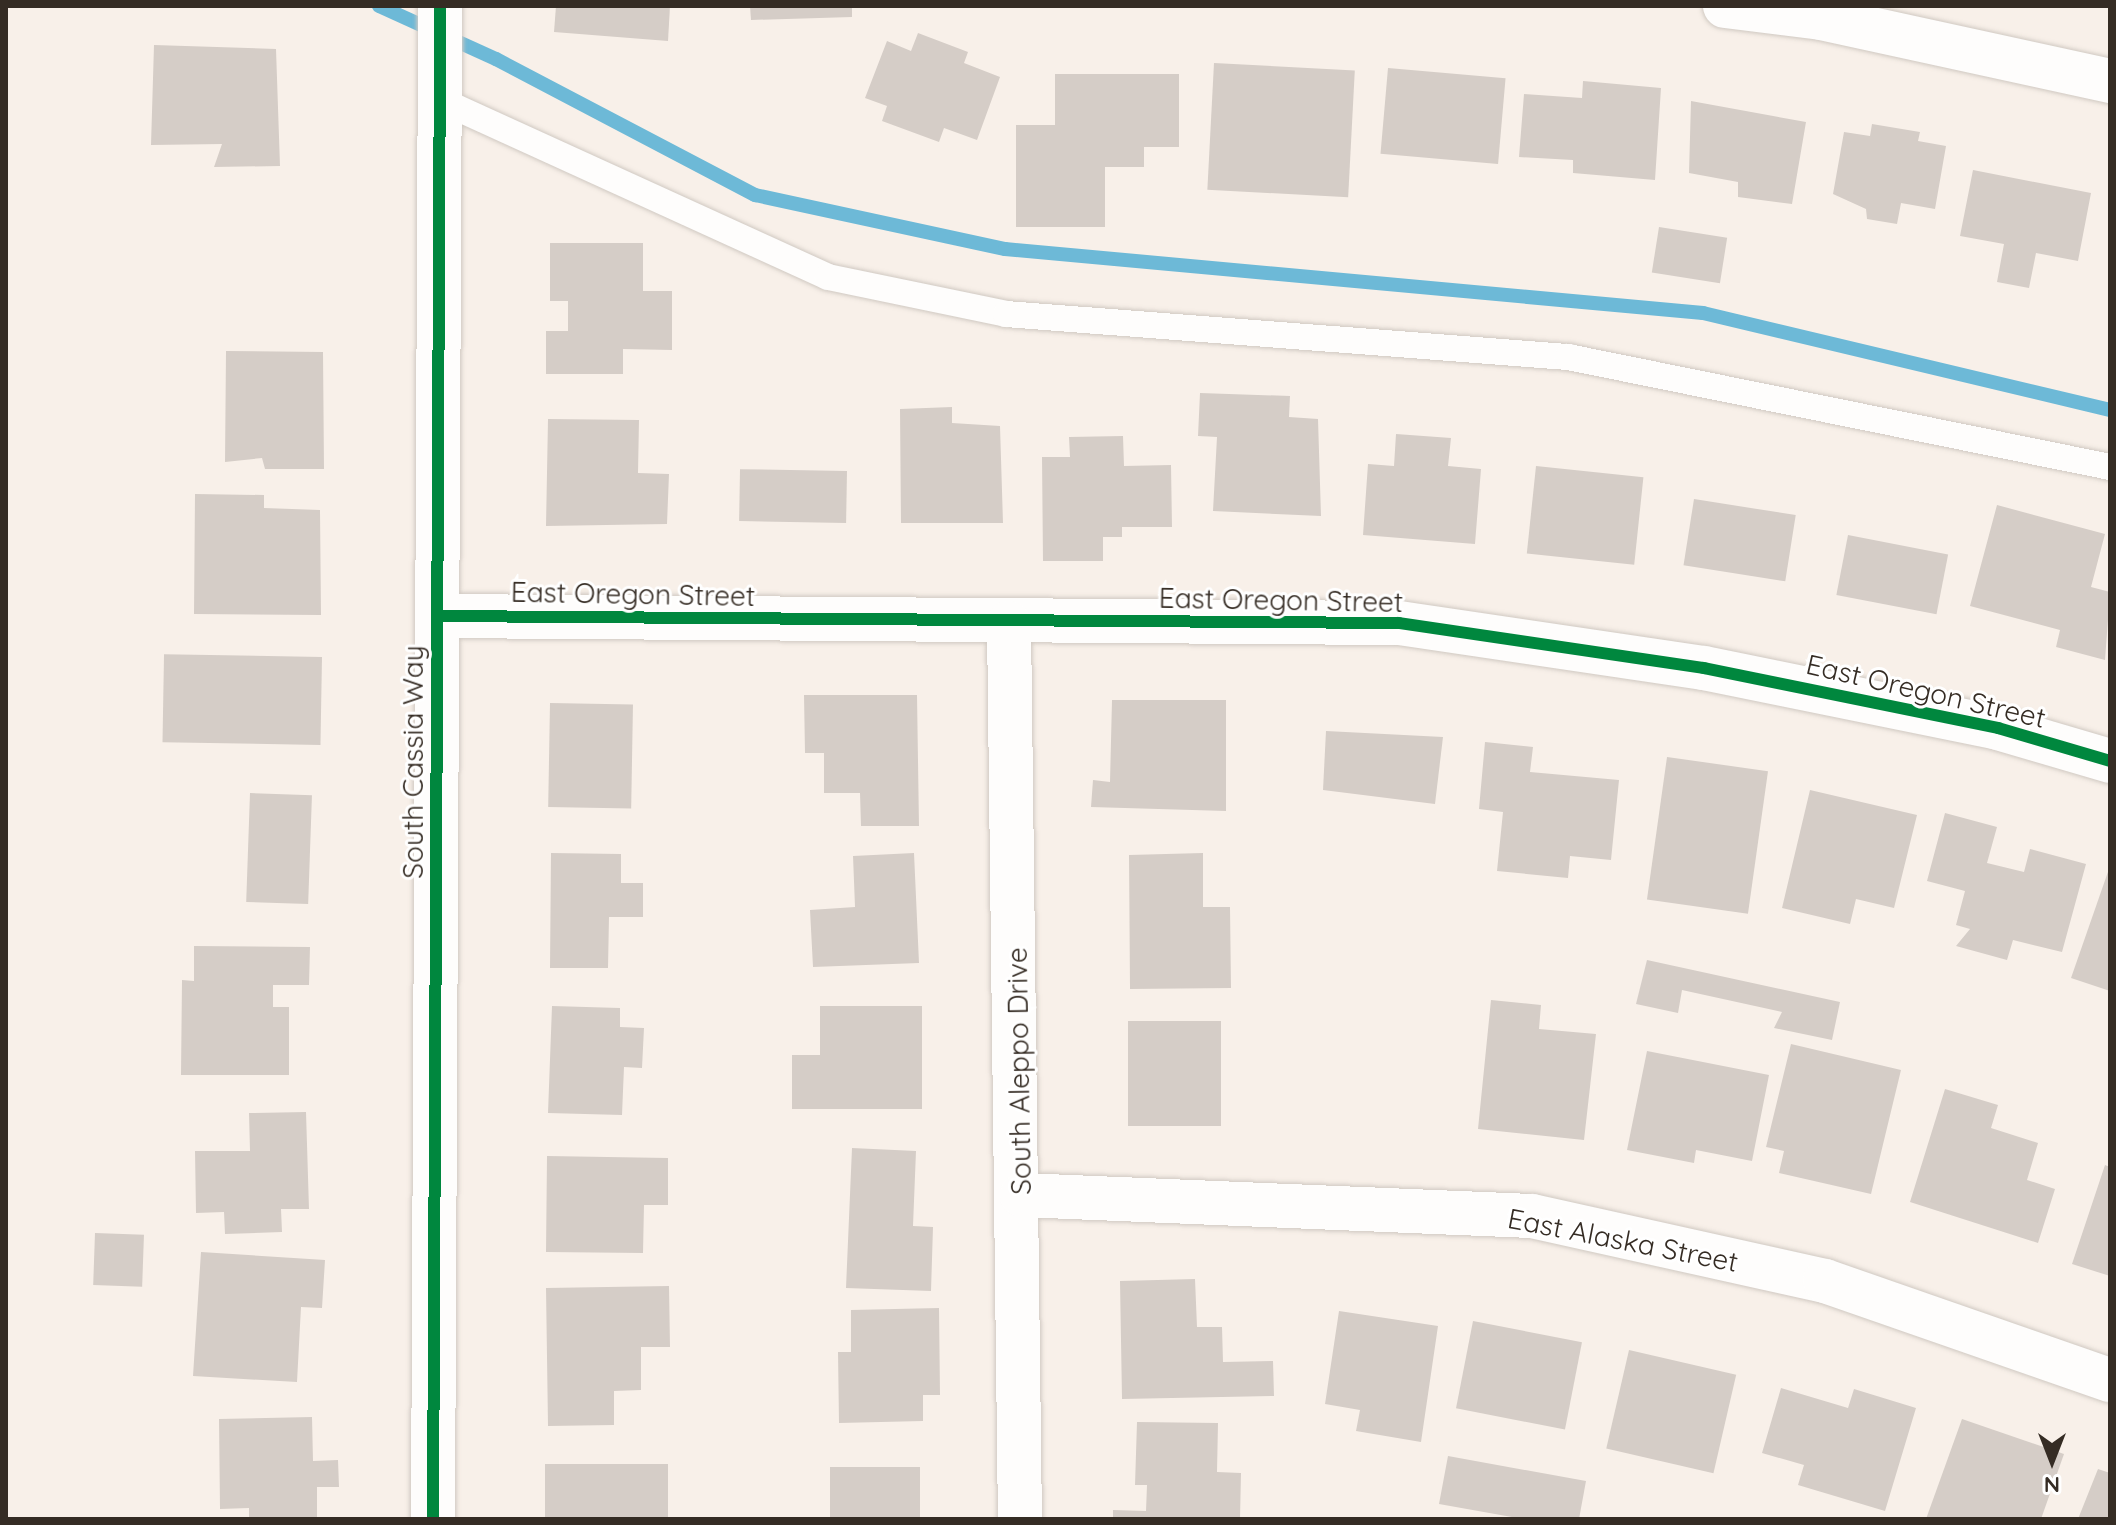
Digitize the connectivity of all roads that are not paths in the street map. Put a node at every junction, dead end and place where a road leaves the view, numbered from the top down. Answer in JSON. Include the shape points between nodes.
{"nodes":[{"id":1,"x":440,"y":6,"type":"edge"},
{"id":2,"x":1725,"y":6,"type":"edge"},
{"id":3,"x":2110,"y":81,"type":"edge"},
{"id":4,"x":440,"y":100,"type":"junction"},
{"id":5,"x":2110,"y":467,"type":"edge"},
{"id":6,"x":438,"y":616,"type":"junction"},
{"id":7,"x":1009,"y":623,"type":"junction"},
{"id":8,"x":2110,"y":761,"type":"edge"},
{"id":9,"x":1022,"y":1195,"type":"junction"},
{"id":10,"x":2110,"y":1380,"type":"edge"},
{"id":11,"x":433,"y":1519,"type":"edge"},
{"id":12,"x":1020,"y":1519,"type":"edge"}],
"edges":[{"from":1,"to":4,"type":"street","name":"South Cassia Way"},
{"from":2,"to":3,"type":"street","via":[[1821,18]]},
{"from":4,"to":5,"type":"lane","via":[[828,277],[1006,314],[1568,357]]},
{"from":4,"to":6,"type":"street","name":"South Cassia Way"},
{"from":6,"to":7,"type":"street","name":"East Oregon Street"},
{"from":6,"to":11,"type":"street","name":"South Cassia Way"},
{"from":7,"to":8,"type":"street","name":"East Oregon Street","via":[[1399,623],[1719,671],[1998,728]]},
{"from":7,"to":9,"type":"street","name":"South Aleppo Drive"},
{"from":9,"to":10,"type":"street","name":"East Alaska Street","via":[[1532,1216],[1825,1281]]},
{"from":9,"to":12,"type":"street","name":"South Aleppo Drive"}]}
